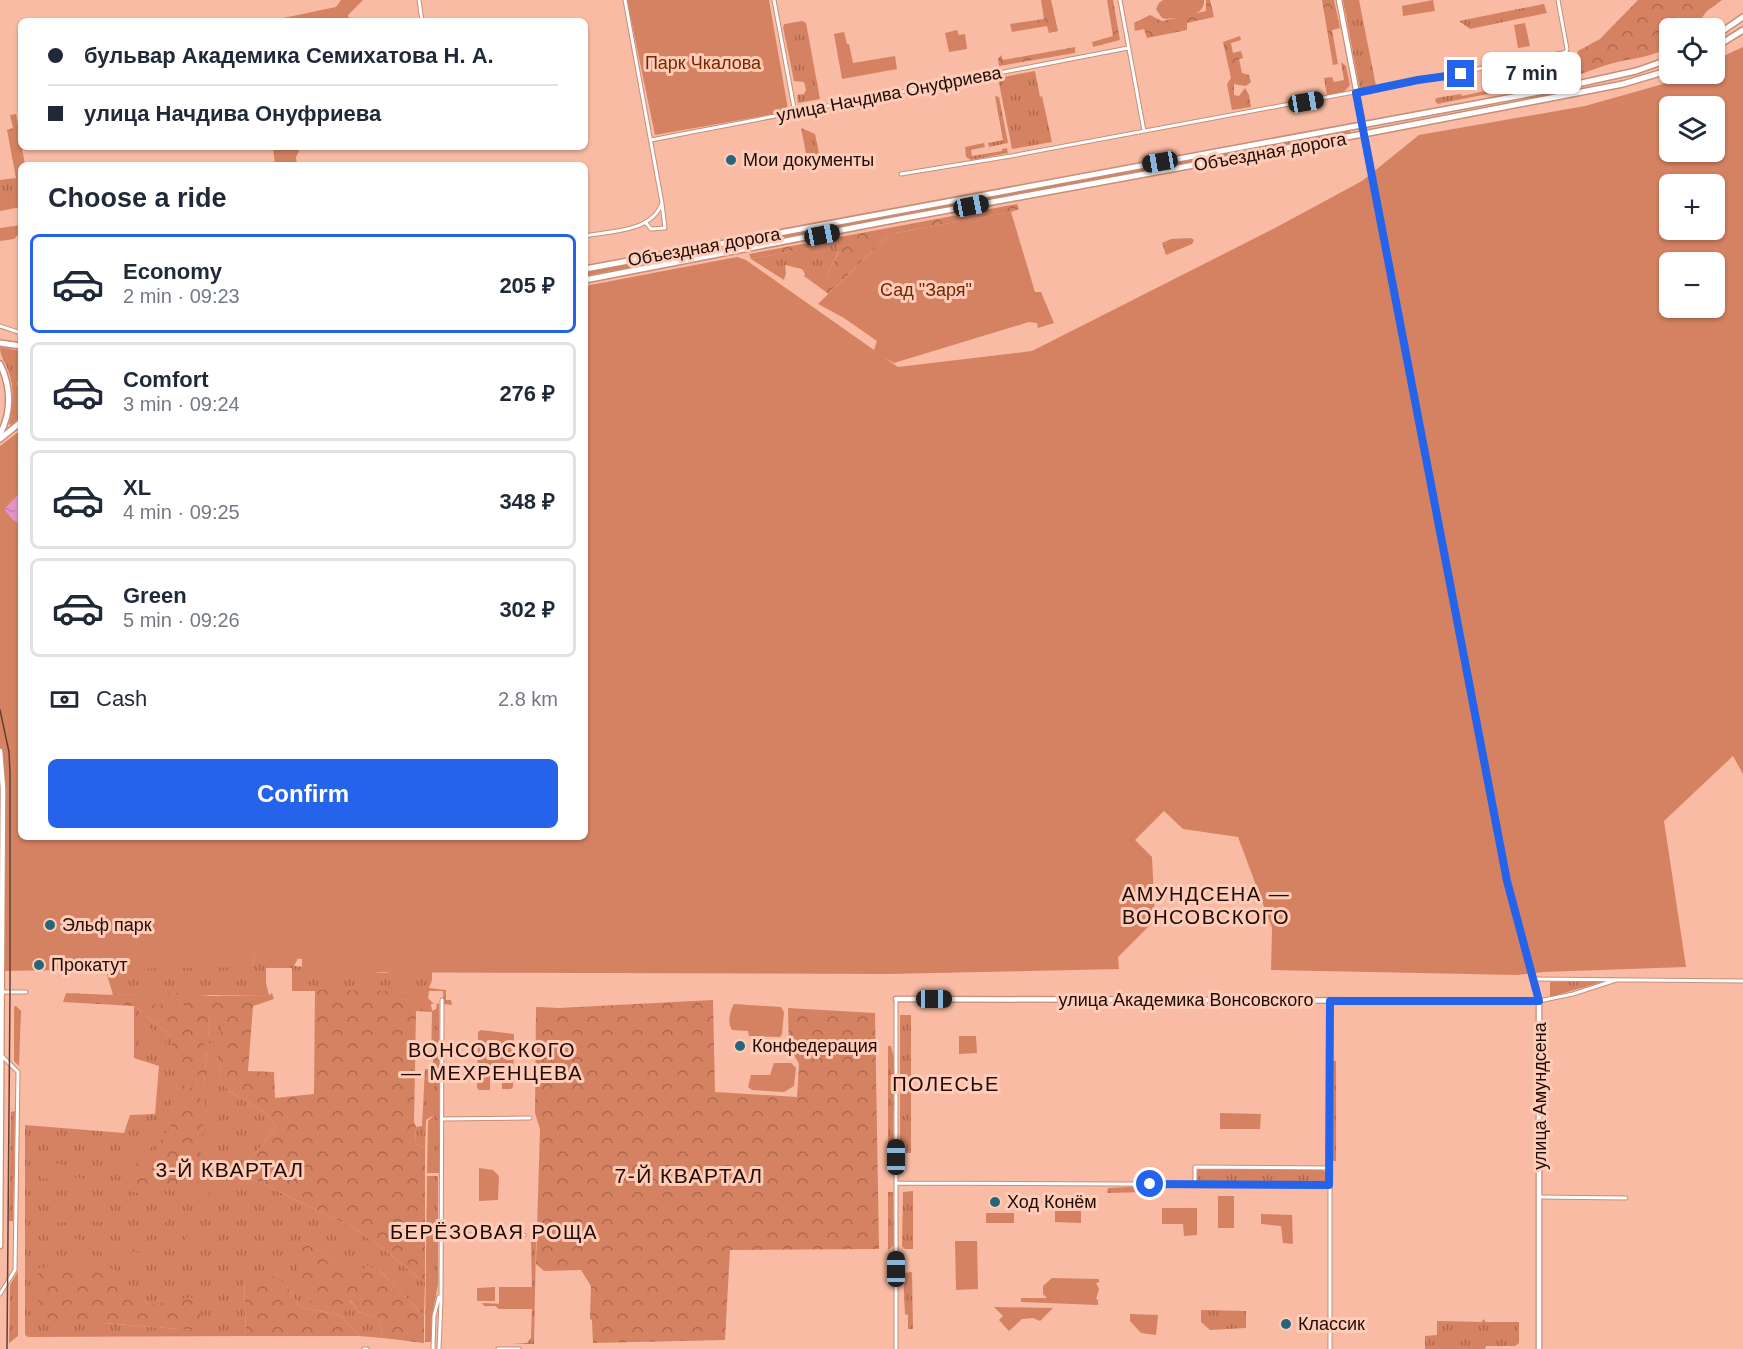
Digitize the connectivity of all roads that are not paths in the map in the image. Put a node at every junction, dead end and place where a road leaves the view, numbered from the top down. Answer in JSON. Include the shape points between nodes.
{"nodes":[{"id":1,"x":419,"y":0,"type":"edge"},
{"id":2,"x":625,"y":0,"type":"edge"},
{"id":3,"x":774,"y":0,"type":"edge"},
{"id":4,"x":1120,"y":0,"type":"edge"},
{"id":5,"x":1339,"y":0,"type":"edge"},
{"id":6,"x":1558,"y":0,"type":"edge"},
{"id":7,"x":1743,"y":17,"type":"edge"},
{"id":8,"x":422,"y":18,"type":"edge"},
{"id":9,"x":1725,"y":29,"type":"edge"},
{"id":10,"x":1743,"y":30,"type":"edge"},
{"id":11,"x":1725,"y":41,"type":"edge"},
{"id":12,"x":1128,"y":48,"type":"junction"},
{"id":13,"x":1659,"y":63,"type":"edge"},
{"id":14,"x":1659,"y":73,"type":"edge"},
{"id":15,"x":1356,"y":93,"type":"junction"},
{"id":16,"x":795,"y":112,"type":"junction"},
{"id":17,"x":1362,"y":124,"type":"junction"},
{"id":18,"x":1144,"y":131,"type":"junction"},
{"id":19,"x":1365,"y":134,"type":"junction"},
{"id":20,"x":651,"y":140,"type":"junction"},
{"id":21,"x":901,"y":174,"type":"dead end"},
{"id":22,"x":662,"y":203,"type":"junction"},
{"id":23,"x":646,"y":223,"type":"junction"},
{"id":24,"x":588,"y":235,"type":"edge"},
{"id":25,"x":588,"y":268,"type":"edge"},
{"id":26,"x":588,"y":279,"type":"edge"},
{"id":27,"x":0,"y":326,"type":"edge"},
{"id":28,"x":18,"y":332,"type":"edge"},
{"id":29,"x":0,"y":343,"type":"edge"},
{"id":30,"x":18,"y":346,"type":"edge"},
{"id":31,"x":0,"y":364,"type":"edge"},
{"id":32,"x":18,"y":424,"type":"edge"},
{"id":33,"x":0,"y":434,"type":"edge"},
{"id":34,"x":0,"y":439,"type":"edge"},
{"id":35,"x":0,"y":751,"type":"edge"},
{"id":36,"x":1533,"y":979,"type":"junction"},
{"id":37,"x":1617,"y":979,"type":"junction"},
{"id":38,"x":1743,"y":981,"type":"edge"},
{"id":39,"x":1,"y":992,"type":"edge"},
{"id":40,"x":26,"y":992,"type":"dead end"},
{"id":41,"x":441,"y":999,"type":"dead end"},
{"id":42,"x":896,"y":999,"type":"joint"},
{"id":43,"x":1330,"y":1001,"type":"junction"},
{"id":44,"x":1539,"y":1001,"type":"junction"},
{"id":45,"x":2,"y":1056,"type":"junction"},
{"id":46,"x":530,"y":1118,"type":"dead end"},
{"id":47,"x":442,"y":1119,"type":"junction"},
{"id":48,"x":1329,"y":1168,"type":"junction"},
{"id":49,"x":896,"y":1183,"type":"junction"},
{"id":50,"x":1195,"y":1184,"type":"junction"},
{"id":51,"x":1329,"y":1185,"type":"junction"},
{"id":52,"x":1539,"y":1197,"type":"junction"},
{"id":53,"x":1626,"y":1198,"type":"dead end"},
{"id":54,"x":441,"y":1235,"type":"junction"},
{"id":55,"x":524,"y":1235,"type":"dead end"},
{"id":56,"x":0,"y":1246,"type":"edge"},
{"id":57,"x":0,"y":1294,"type":"edge"},
{"id":58,"x":440,"y":1296,"type":"junction"},
{"id":59,"x":433,"y":1349,"type":"edge"},
{"id":60,"x":439,"y":1349,"type":"edge"},
{"id":61,"x":498,"y":1349,"type":"edge"},
{"id":62,"x":519,"y":1349,"type":"edge"},
{"id":63,"x":896,"y":1349,"type":"edge"},
{"id":64,"x":1330,"y":1349,"type":"edge"},
{"id":65,"x":1539,"y":1349,"type":"edge"}],
"edges":[{"from":1,"to":8,"type":"street"},
{"from":2,"to":20,"type":"street"},
{"from":3,"to":16,"type":"street"},
{"from":4,"to":12,"type":"street"},
{"from":5,"to":15,"type":"main road","name":"улица Амундсена"},
{"from":6,"to":15,"type":"street","via":[[1566,52]]},
{"from":7,"to":9,"type":"main road"},
{"from":10,"to":11,"type":"main road"},
{"from":12,"to":16,"type":"street","name":"улица Начдива Онуфриева"},
{"from":12,"to":18,"type":"street"},
{"from":13,"to":17,"type":"main road","name":"Объездная дорога","via":[[1584,83]]},
{"from":14,"to":19,"type":"main road","name":"Объездная дорога","via":[[1623,84]]},
{"from":15,"to":17,"type":"main road","name":"улица Амундсена"},
{"from":15,"to":18,"type":"street"},
{"from":16,"to":20,"type":"street","name":"улица Начдива Онуфриева"},
{"from":17,"to":19,"type":"main road","name":"улица Амундсена"},
{"from":17,"to":25,"type":"main road","name":"Объездная дорога"},
{"from":18,"to":21,"type":"street"},
{"from":19,"to":26,"type":"main road","name":"Объездная дорога"},
{"from":19,"to":36,"type":"main road","name":"улица Амундсена","via":[[1507,881]]},
{"from":20,"to":22,"type":"street"},
{"from":22,"to":23,"type":"street"},
{"from":22,"to":23,"type":"street","via":[[665,228],[651,229]]},
{"from":23,"to":24,"type":"street"},
{"from":27,"to":28,"type":"street"},
{"from":29,"to":30,"type":"main road"},
{"from":31,"to":33,"type":"main road","via":[[9,406]]},
{"from":32,"to":34,"type":"main road"},
{"from":35,"to":39,"type":"main road"},
{"from":36,"to":37,"type":"street","name":"улица Академика Вонсовского"},
{"from":36,"to":44,"type":"main road","name":"улица Амундсена"},
{"from":37,"to":38,"type":"street","name":"улица Академика Вонсовского"},
{"from":37,"to":44,"type":"street","name":"улица Академика Вонсовского"},
{"from":39,"to":40,"type":"street"},
{"from":39,"to":45,"type":"main road"},
{"from":41,"to":47,"type":"street"},
{"from":42,"to":43,"type":"main road","name":"улица Академика Вонсовского"},
{"from":42,"to":49,"type":"street"},
{"from":43,"to":44,"type":"main road","name":"улица Академика Вонсовского"},
{"from":43,"to":48,"type":"street"},
{"from":44,"to":52,"type":"main road","name":"улица Амундсена"},
{"from":45,"to":56,"type":"main road"},
{"from":45,"to":57,"type":"street","via":[[18,1072],[15,1270]]},
{"from":46,"to":47,"type":"street"},
{"from":47,"to":54,"type":"street"},
{"from":48,"to":50,"type":"street","via":[[1196,1167]]},
{"from":48,"to":51,"type":"street"},
{"from":49,"to":50,"type":"street"},
{"from":49,"to":63,"type":"street"},
{"from":50,"to":51,"type":"street"},
{"from":51,"to":64,"type":"street"},
{"from":52,"to":53,"type":"street"},
{"from":52,"to":65,"type":"main road","name":"улица Амундсена"},
{"from":54,"to":55,"type":"street"},
{"from":54,"to":58,"type":"street"},
{"from":58,"to":59,"type":"street","via":[[434,1316]]},
{"from":58,"to":60,"type":"street"},
{"from":61,"to":62,"type":"street"}]}
